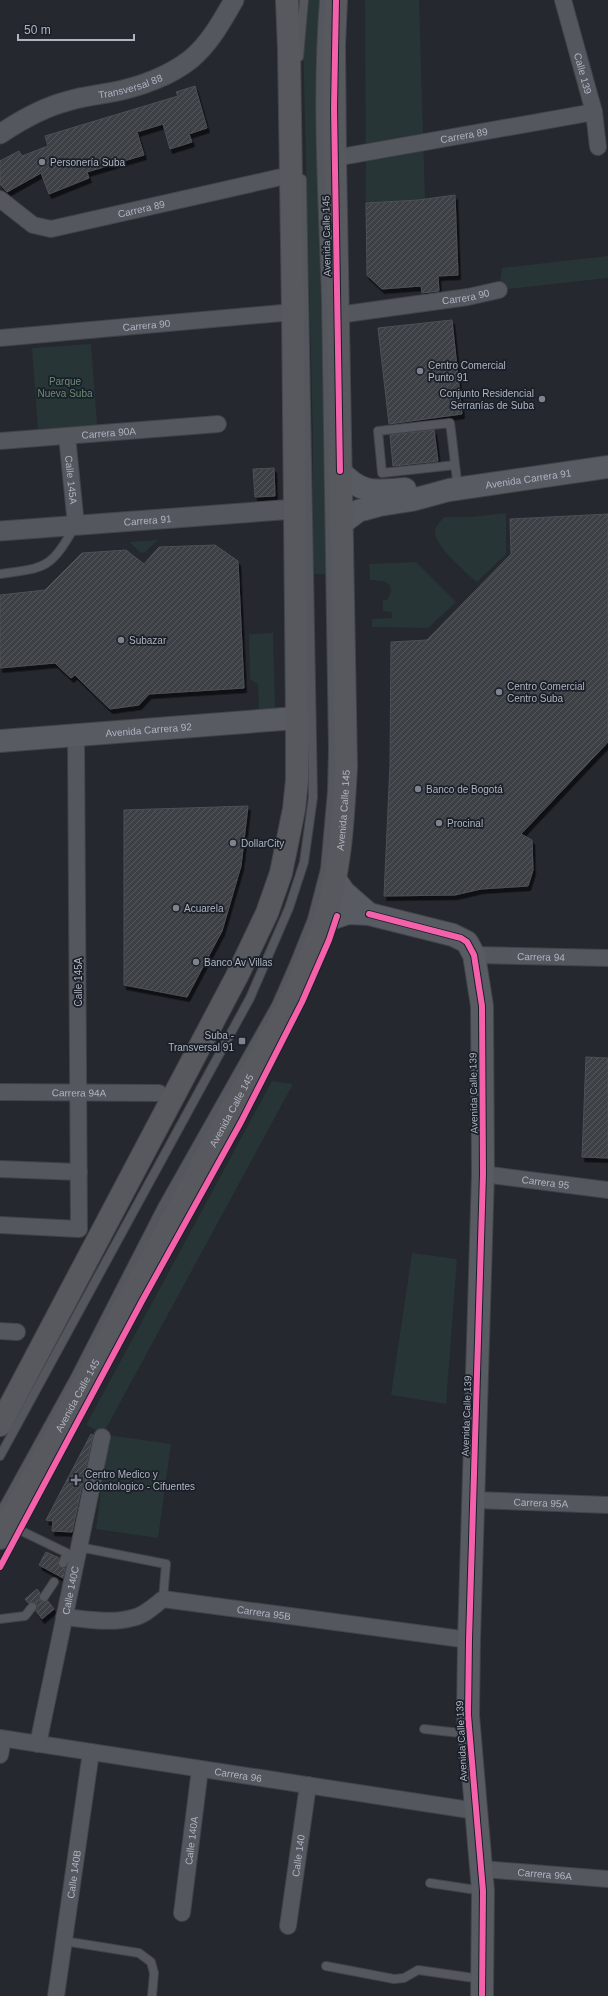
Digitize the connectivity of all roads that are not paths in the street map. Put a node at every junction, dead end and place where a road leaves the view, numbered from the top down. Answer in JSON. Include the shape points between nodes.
{"nodes":[{"id":1,"x":234,"y":0,"type":"edge"},
{"id":2,"x":287,"y":0,"type":"edge"},
{"id":3,"x":294,"y":0,"type":"edge"},
{"id":4,"x":304,"y":0,"type":"edge"},
{"id":5,"x":324,"y":0,"type":"edge"},
{"id":6,"x":336,"y":0,"type":"edge"},
{"id":7,"x":563,"y":0,"type":"edge"},
{"id":8,"x":294,"y":57,"type":"junction"},
{"id":9,"x":594,"y":112,"type":"junction"},
{"id":10,"x":0,"y":134,"type":"edge"},
{"id":11,"x":598,"y":147,"type":"dead end"},
{"id":12,"x":335,"y":158,"type":"junction"},
{"id":13,"x":296,"y":174,"type":"junction"},
{"id":14,"x":0,"y":198,"type":"edge"},
{"id":15,"x":499,"y":290,"type":"dead end"},
{"id":16,"x":293,"y":312,"type":"junction"},
{"id":17,"x":338,"y":315,"type":"junction"},
{"id":18,"x":0,"y":338,"type":"edge"},
{"id":19,"x":218,"y":424,"type":"dead end"},
{"id":20,"x":67,"y":436,"type":"junction"},
{"id":21,"x":0,"y":441,"type":"edge"},
{"id":22,"x":455,"y":465,"type":"junction"},
{"id":23,"x":608,"y":467,"type":"edge"},
{"id":24,"x":340,"y":471,"type":"junction"},
{"id":25,"x":453,"y":490,"type":"junction"},
{"id":26,"x":295,"y":509,"type":"junction"},
{"id":27,"x":341,"y":524,"type":"junction"},
{"id":28,"x":76,"y":525,"type":"junction"},
{"id":29,"x":0,"y":531,"type":"edge"},
{"id":30,"x":0,"y":574,"type":"edge"},
{"id":31,"x":297,"y":718,"type":"junction"},
{"id":32,"x":76,"y":735,"type":"junction"},
{"id":33,"x":0,"y":741,"type":"edge"},
{"id":34,"x":335,"y":879,"type":"junction"},
{"id":35,"x":369,"y":914,"type":"junction"},
{"id":36,"x":324,"y":921,"type":"junction"},
{"id":37,"x":474,"y":955,"type":"junction"},
{"id":38,"x":608,"y":958,"type":"edge"},
{"id":39,"x":0,"y":1092,"type":"edge"},
{"id":40,"x":79,"y":1092,"type":"junction"},
{"id":41,"x":159,"y":1093,"type":"dead end"},
{"id":42,"x":0,"y":1169,"type":"edge"},
{"id":43,"x":79,"y":1172,"type":"junction"},
{"id":44,"x":483,"y":1174,"type":"junction"},
{"id":45,"x":608,"y":1190,"type":"edge"},
{"id":46,"x":0,"y":1225,"type":"edge"},
{"id":47,"x":0,"y":1331,"type":"edge"},
{"id":48,"x":17,"y":1332,"type":"dead end"},
{"id":49,"x":0,"y":1425,"type":"edge"},
{"id":50,"x":102,"y":1437,"type":"dead end"},
{"id":51,"x":0,"y":1456,"type":"edge"},
{"id":52,"x":474,"y":1500,"type":"junction"},
{"id":53,"x":608,"y":1505,"type":"edge"},
{"id":54,"x":2,"y":1525,"type":"edge"},
{"id":55,"x":79,"y":1547,"type":"junction"},
{"id":56,"x":63,"y":1563,"type":"dead end"},
{"id":57,"x":54,"y":1582,"type":"dead end"},
{"id":58,"x":44,"y":1597,"type":"dead end"},
{"id":59,"x":163,"y":1599,"type":"junction"},
{"id":60,"x":32,"y":1608,"type":"dead end"},
{"id":61,"x":64,"y":1617,"type":"junction"},
{"id":62,"x":0,"y":1619,"type":"edge"},
{"id":63,"x":469,"y":1640,"type":"junction"},
{"id":64,"x":424,"y":1729,"type":"dead end"},
{"id":65,"x":470,"y":1734,"type":"junction"},
{"id":66,"x":2,"y":1738,"type":"edge"},
{"id":67,"x":38,"y":1744,"type":"junction"},
{"id":68,"x":91,"y":1752,"type":"junction"},
{"id":69,"x":0,"y":1754,"type":"edge"},
{"id":70,"x":200,"y":1769,"type":"junction"},
{"id":71,"x":308,"y":1785,"type":"junction"},
{"id":72,"x":476,"y":1811,"type":"junction"},
{"id":73,"x":482,"y":1869,"type":"junction"},
{"id":74,"x":608,"y":1879,"type":"edge"},
{"id":75,"x":430,"y":1883,"type":"dead end"},
{"id":76,"x":483,"y":1891,"type":"junction"},
{"id":77,"x":182,"y":1913,"type":"dead end"},
{"id":78,"x":288,"y":1926,"type":"dead end"},
{"id":79,"x":64,"y":1941,"type":"junction"},
{"id":80,"x":326,"y":1966,"type":"dead end"},
{"id":81,"x":482,"y":1988,"type":"edge"},
{"id":82,"x":56,"y":1996,"type":"edge"},
{"id":83,"x":152,"y":1996,"type":"edge"}],
"edges":[{"from":1,"to":10,"type":"street","name":"Transversal 88","via":[[203,47],[176,69],[137,86],[55,105]]},
{"from":2,"to":8,"type":"main road"},
{"from":3,"to":8,"type":"main road"},
{"from":4,"to":8,"type":"lane"},
{"from":5,"to":54,"type":"lane","via":[[320,117],[328,392],[333,751],[325,869],[312,919],[276,1005],[162,1207]]},
{"from":6,"to":12,"type":"main road","name":"Avenida Calle 145"},
{"from":7,"to":9,"type":"street","name":"Calle 139"},
{"from":8,"to":13,"type":"main road"},
{"from":9,"to":11,"type":"street","name":"Calle 139"},
{"from":9,"to":12,"type":"street","name":"Carrera 89"},
{"from":12,"to":17,"type":"main road","name":"Avenida Calle 145"},
{"from":13,"to":14,"type":"street","name":"Carrera 89","via":[[51,229],[33,225]]},
{"from":13,"to":16,"type":"main road"},
{"from":13,"to":51,"type":"lane","via":[[313,797],[304,862],[289,908],[250,998]]},
{"from":15,"to":17,"type":"street","name":"Carrera 90","via":[[468,297]]},
{"from":16,"to":18,"type":"street","name":"Carrera 90"},
{"from":16,"to":26,"type":"main road"},
{"from":17,"to":24,"type":"main road","name":"Avenida Calle 145"},
{"from":19,"to":20,"type":"street","name":"Carrera 90A"},
{"from":20,"to":21,"type":"street","name":"Carrera 90A"},
{"from":20,"to":28,"type":"street","name":"Calle 145A"},
{"from":22,"to":22,"type":"lane","via":[[450,423],[378,431],[382,473]]},
{"from":22,"to":25,"type":"lane"},
{"from":23,"to":25,"type":"main road","name":"Avenida Carrera 91"},
{"from":24,"to":25,"type":"main road","name":"Avenida Carrera 91","via":[[357,486],[369,490]]},
{"from":24,"to":27,"type":"main road","name":"Avenida Calle 145"},
{"from":25,"to":27,"type":"main road","name":"Avenida Carrera 91","via":[[369,507],[358,511]]},
{"from":26,"to":28,"type":"street","name":"Carrera 91"},
{"from":26,"to":31,"type":"main road"},
{"from":27,"to":34,"type":"main road","name":"Avenida Calle 145","via":[[346,767]]},
{"from":28,"to":29,"type":"street","name":"Carrera 91"},
{"from":28,"to":30,"type":"lane","via":[[52,561],[35,569]]},
{"from":31,"to":32,"type":"main road","name":"Avenida Carrera 92"},
{"from":31,"to":49,"type":"main road","via":[[297,780],[293,817],[281,873],[267,913],[238,976]]},
{"from":32,"to":33,"type":"main road","name":"Avenida Carrera 92"},
{"from":32,"to":40,"type":"street","name":"Calle 145A"},
{"from":34,"to":35,"type":"main road","name":"Avenida Calle 139","via":[[344,892]]},
{"from":34,"to":36,"type":"main road","name":"Avenida Calle 145"},
{"from":35,"to":36,"type":"main road","name":"Avenida Calle 139","via":[[348,913]]},
{"from":35,"to":37,"type":"main road","name":"Avenida Calle 139","via":[[453,935],[467,942]]},
{"from":36,"to":54,"type":"main road","name":"Avenida Calle 145","via":[[288,1004]]},
{"from":37,"to":38,"type":"street","name":"Carrera 94"},
{"from":37,"to":44,"type":"main road","name":"Avenida Calle 139","via":[[482,1006]]},
{"from":39,"to":40,"type":"street","name":"Carrera 94A"},
{"from":40,"to":41,"type":"street","name":"Carrera 94A"},
{"from":40,"to":43,"type":"street","name":"Calle 145A"},
{"from":42,"to":43,"type":"street"},
{"from":43,"to":46,"type":"street","name":"Calle 145A","via":[[79,1228]]},
{"from":44,"to":45,"type":"street","name":"Carrera 95"},
{"from":44,"to":52,"type":"main road","name":"Avenida Calle 139"},
{"from":47,"to":48,"type":"street"},
{"from":50,"to":55,"type":"street","name":"Calle 140C"},
{"from":52,"to":53,"type":"street","name":"Carrera 95A"},
{"from":52,"to":63,"type":"main road","name":"Avenida Calle 139"},
{"from":54,"to":56,"type":"lane","via":[[67,1553]]},
{"from":55,"to":59,"type":"lane","via":[[166,1564]]},
{"from":55,"to":61,"type":"street","name":"Calle 140C"},
{"from":57,"to":58,"type":"lane"},
{"from":59,"to":61,"type":"street","via":[[148,1611],[133,1618],[109,1621]]},
{"from":59,"to":63,"type":"street","name":"Carrera 95B"},
{"from":60,"to":62,"type":"lane","via":[[25,1616]]},
{"from":61,"to":67,"type":"street","name":"Calle 140C"},
{"from":63,"to":65,"type":"main road","name":"Avenida Calle 139"},
{"from":64,"to":65,"type":"lane"},
{"from":65,"to":72,"type":"main road","name":"Avenida Calle 139"},
{"from":66,"to":67,"type":"street","name":"Carrera 96"},
{"from":66,"to":69,"type":"street"},
{"from":67,"to":68,"type":"street","name":"Carrera 96"},
{"from":68,"to":70,"type":"street","name":"Carrera 96"},
{"from":68,"to":79,"type":"street","name":"Calle 140B"},
{"from":70,"to":71,"type":"street","name":"Carrera 96"},
{"from":70,"to":77,"type":"street","name":"Calle 140A"},
{"from":71,"to":72,"type":"street","name":"Carrera 96"},
{"from":71,"to":78,"type":"street","name":"Calle 140"},
{"from":72,"to":73,"type":"main road","name":"Avenida Calle 139"},
{"from":73,"to":74,"type":"street","name":"Carrera 96A"},
{"from":73,"to":76,"type":"main road","name":"Avenida Calle 139"},
{"from":75,"to":76,"type":"lane"},
{"from":76,"to":81,"type":"main road","name":"Avenida Calle 139"},
{"from":79,"to":82,"type":"street","name":"Calle 140B"},
{"from":79,"to":83,"type":"lane","via":[[140,1953],[151,1962],[154,1973]]},
{"from":80,"to":81,"type":"lane","via":[[394,1979],[404,1978],[418,1970]]}]}
